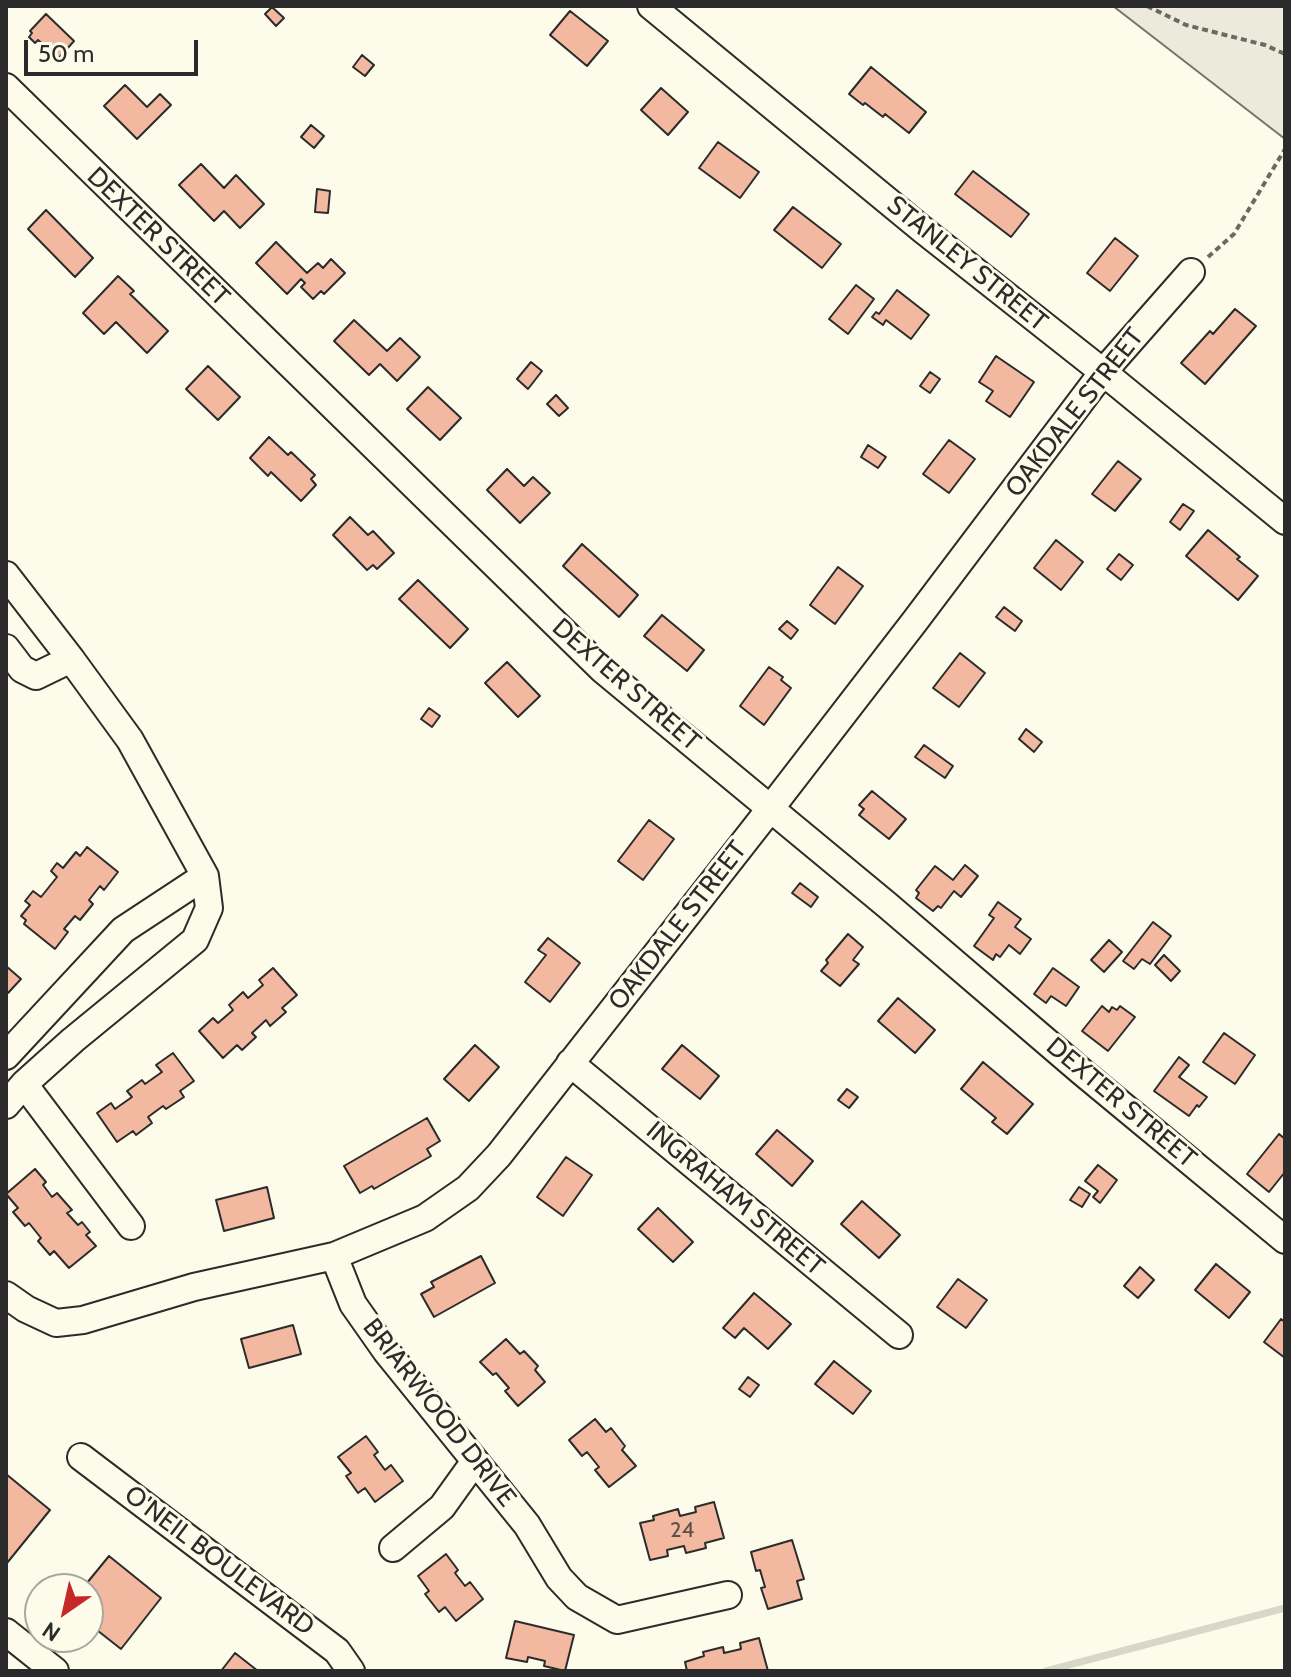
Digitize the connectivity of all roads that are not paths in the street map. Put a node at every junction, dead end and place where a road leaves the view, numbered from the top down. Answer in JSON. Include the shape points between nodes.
{"nodes":[{"id":1,"x":651,"y":6,"type":"edge"},
{"id":2,"x":6,"y":87,"type":"edge"},
{"id":3,"x":1191,"y":272,"type":"road end"},
{"id":4,"x":1103,"y":372,"type":"junction"},
{"id":5,"x":1285,"y":521,"type":"edge"},
{"id":6,"x":6,"y":575,"type":"edge"},
{"id":7,"x":6,"y":648,"type":"edge"},
{"id":8,"x":71,"y":659,"type":"junction"},
{"id":9,"x":770,"y":809,"type":"junction"},
{"id":10,"x":205,"y":876,"type":"junction"},
{"id":11,"x":6,"y":1056,"type":"edge"},
{"id":12,"x":570,"y":1063,"type":"junction"},
{"id":13,"x":24,"y":1084,"type":"junction"},
{"id":14,"x":6,"y":1105,"type":"edge"},
{"id":15,"x":131,"y":1226,"type":"dead end"},
{"id":16,"x":1285,"y":1240,"type":"edge"},
{"id":17,"x":334,"y":1256,"type":"junction"},
{"id":18,"x":6,"y":1295,"type":"edge"},
{"id":19,"x":899,"y":1335,"type":"dead end"},
{"id":20,"x":81,"y":1457,"type":"dead end"},
{"id":21,"x":475,"y":1461,"type":"junction"},
{"id":22,"x":393,"y":1548,"type":"dead end"},
{"id":23,"x":728,"y":1595,"type":"dead end"},
{"id":24,"x":6,"y":1632,"type":"edge"},
{"id":25,"x":55,"y":1671,"type":"edge"},
{"id":26,"x":351,"y":1671,"type":"edge"}],
"edges":[{"from":1,"to":4,"type":"street","name":"STANLEY STREET"},
{"from":2,"to":9,"type":"street","name":"DEXTER STREET","via":[[603,670]]},
{"from":3,"to":4,"type":"street","name":"OAKDALE STREET"},
{"from":4,"to":5,"type":"street","name":"STANLEY STREET"},
{"from":4,"to":9,"type":"street","name":"OAKDALE STREET"},
{"from":6,"to":8,"type":"street"},
{"from":7,"to":8,"type":"street","via":[[22,669],[36,676]]},
{"from":8,"to":10,"type":"street","via":[[130,740]]},
{"from":9,"to":12,"type":"street","name":"OAKDALE STREET"},
{"from":9,"to":16,"type":"street","name":"DEXTER STREET"},
{"from":10,"to":11,"type":"street","via":[[123,930]]},
{"from":10,"to":13,"type":"street","via":[[209,908],[195,940]]},
{"from":12,"to":17,"type":"street","name":"OAKDALE STREET","via":[[468,1188],[425,1218]]},
{"from":12,"to":19,"type":"street","name":"INGRAHAM STREET"},
{"from":13,"to":14,"type":"street"},
{"from":13,"to":15,"type":"street"},
{"from":17,"to":18,"type":"street","name":"OAKDALE STREET","via":[[194,1287],[83,1320],[56,1323]]},
{"from":17,"to":21,"type":"street","name":"BRIARWOOD DRIVE","via":[[353,1304]]},
{"from":20,"to":26,"type":"street","name":"O'NEIL BOULEVARD","via":[[337,1651]]},
{"from":21,"to":22,"type":"street","via":[[442,1507]]},
{"from":21,"to":23,"type":"street","name":"BRIARWOOD DRIVE","via":[[527,1525],[559,1578],[577,1597],[617,1620]]},
{"from":24,"to":25,"type":"street"}]}
